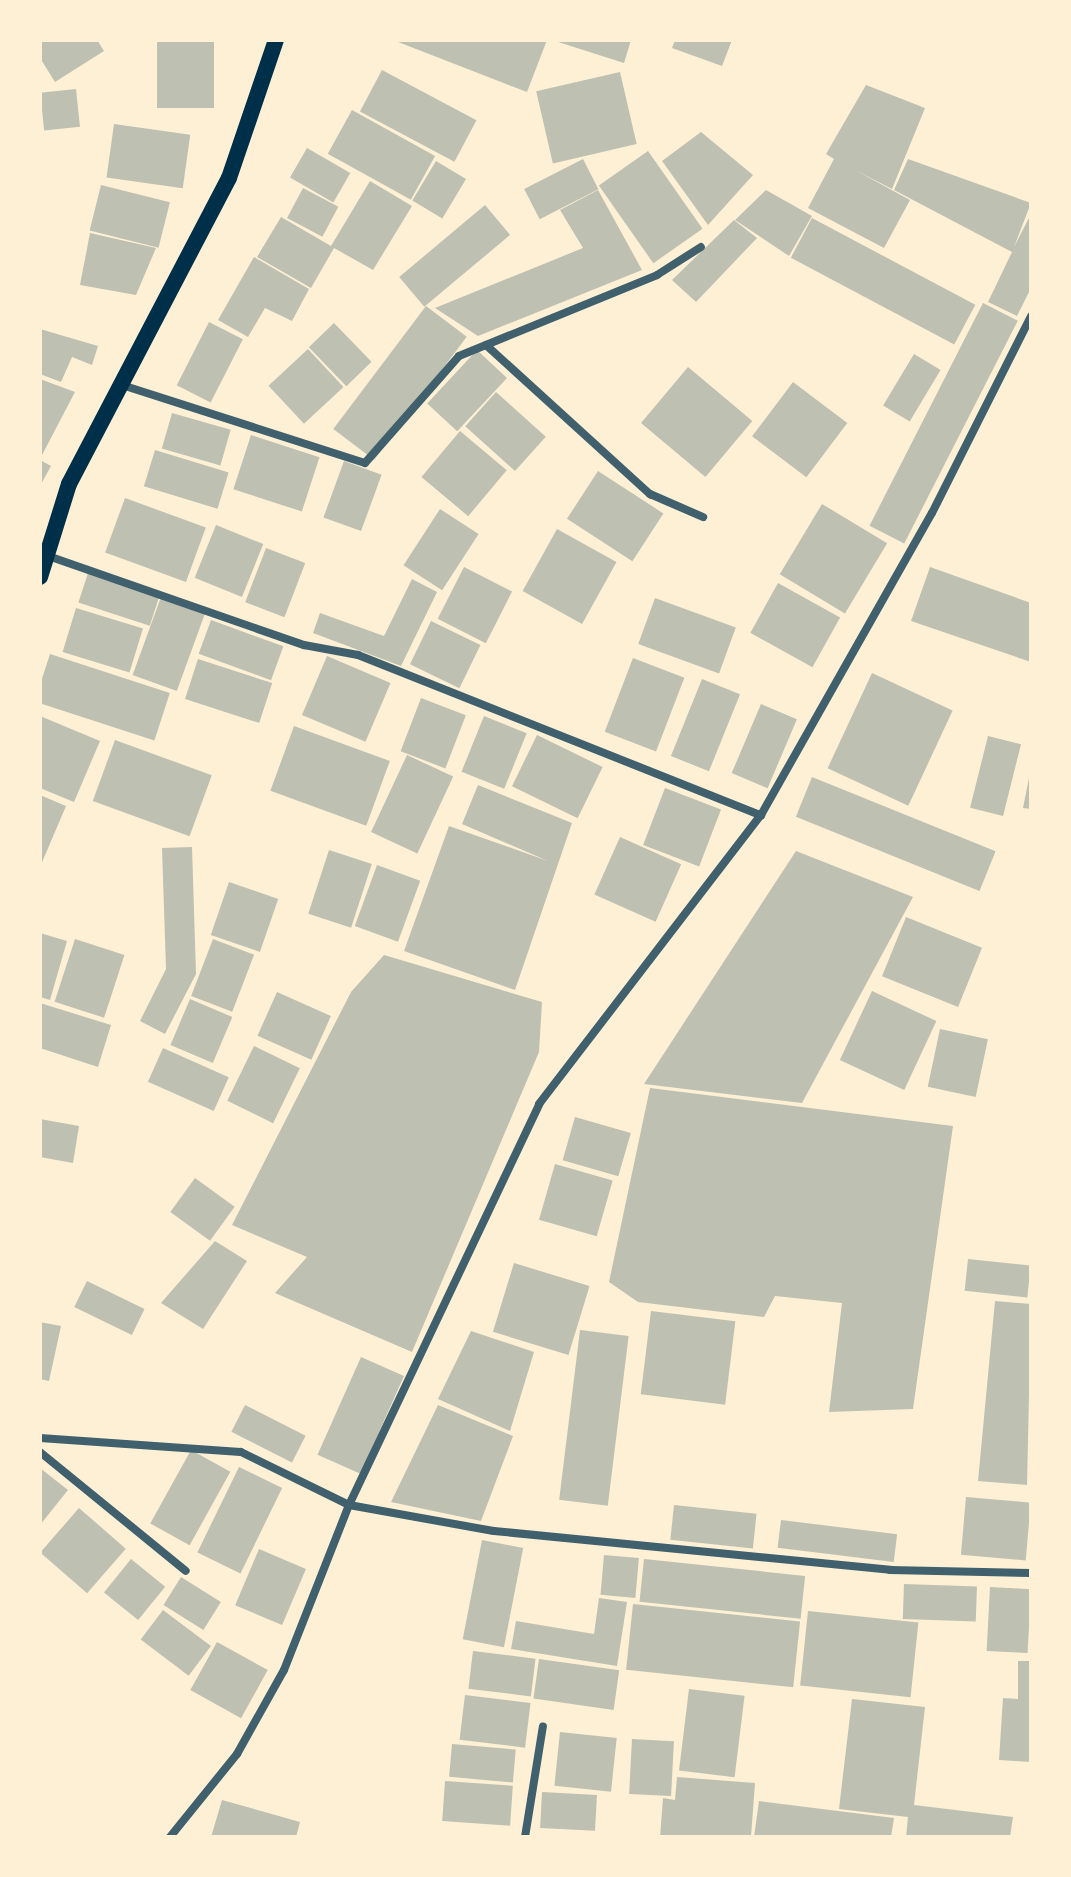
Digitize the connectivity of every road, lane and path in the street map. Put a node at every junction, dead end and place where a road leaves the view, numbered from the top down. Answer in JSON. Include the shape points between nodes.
{"nodes":[{"id":1,"x":276,"y":40,"type":"edge"},
{"id":2,"x":701,"y":247,"type":"dead end"},
{"id":3,"x":1031,"y":316,"type":"edge"},
{"id":4,"x":486,"y":345,"type":"junction"},
{"id":5,"x":125,"y":386,"type":"junction"},
{"id":6,"x":703,"y":517,"type":"dead end"},
{"id":7,"x":51,"y":557,"type":"junction"},
{"id":8,"x":40,"y":577,"type":"edge"},
{"id":9,"x":761,"y":815,"type":"junction"},
{"id":10,"x":40,"y":1438,"type":"edge"},
{"id":11,"x":40,"y":1452,"type":"edge"},
{"id":12,"x":349,"y":1505,"type":"junction"},
{"id":13,"x":186,"y":1571,"type":"dead end"},
{"id":14,"x":1031,"y":1573,"type":"edge"},
{"id":15,"x":543,"y":1726,"type":"dead end"},
{"id":16,"x":170,"y":1837,"type":"edge"},
{"id":17,"x":525,"y":1837,"type":"edge"}],
"edges":[{"from":1,"to":5,"type":"main road","via":[[229,178]]},
{"from":2,"to":4,"type":"street","via":[[657,275]]},
{"from":3,"to":9,"type":"street","via":[[932,513]]},
{"from":4,"to":5,"type":"street","via":[[459,356],[365,463]]},
{"from":4,"to":6,"type":"street","via":[[650,494]]},
{"from":5,"to":7,"type":"main road","via":[[69,484]]},
{"from":7,"to":8,"type":"main road"},
{"from":7,"to":9,"type":"street","via":[[304,645],[358,655]]},
{"from":9,"to":12,"type":"street","via":[[539,1104]]},
{"from":10,"to":12,"type":"street","via":[[241,1452]]},
{"from":11,"to":13,"type":"street"},
{"from":12,"to":14,"type":"street","via":[[673,1551],[890,1570]]},
{"from":12,"to":16,"type":"street","via":[[284,1670],[237,1754]]},
{"from":15,"to":17,"type":"street"}]}
